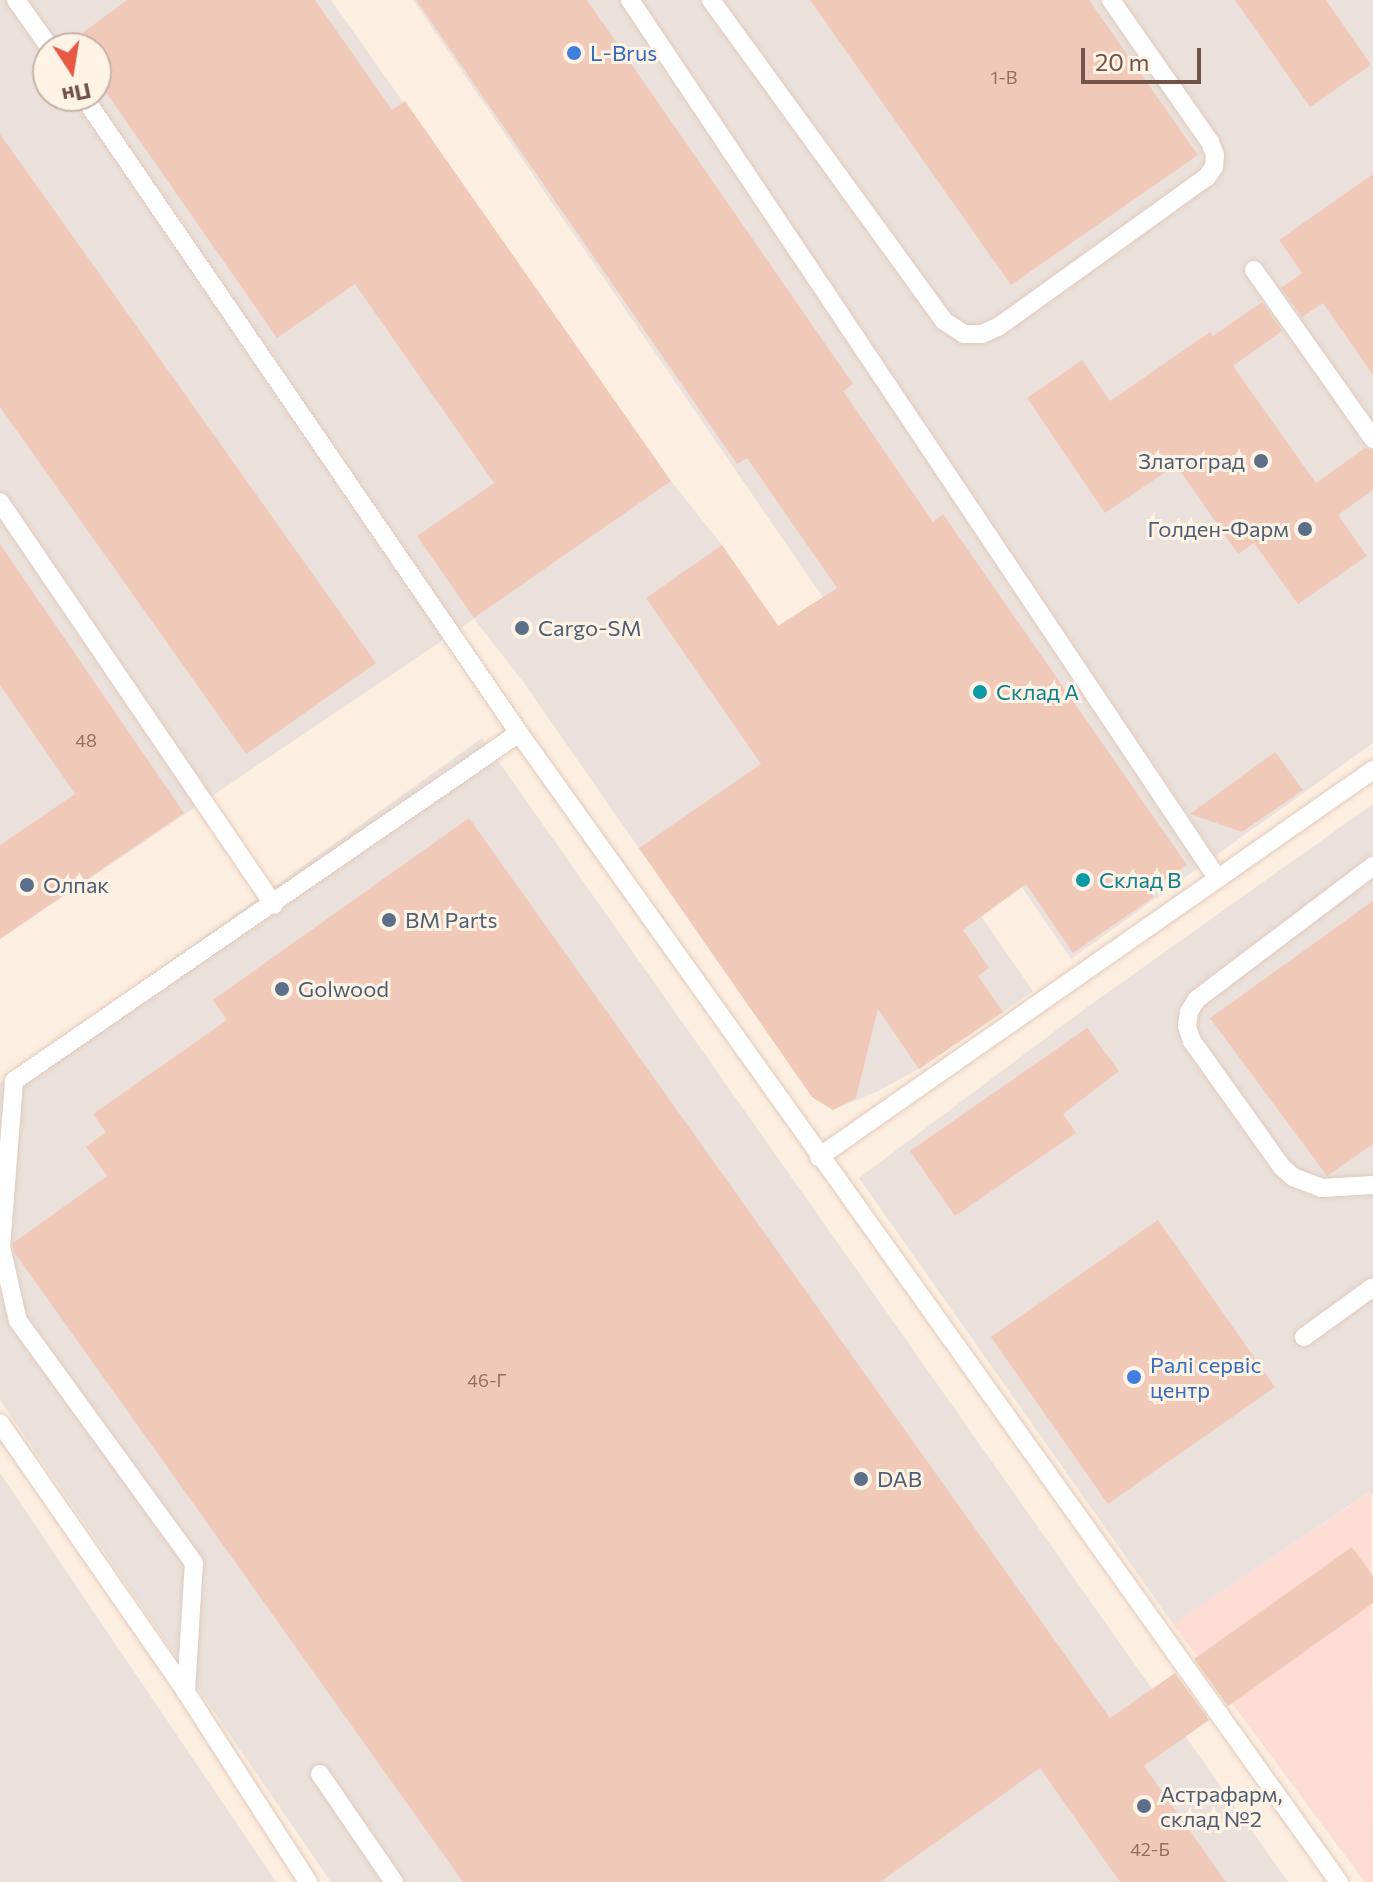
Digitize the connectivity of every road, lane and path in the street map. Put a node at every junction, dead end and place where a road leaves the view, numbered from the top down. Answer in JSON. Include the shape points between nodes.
{"nodes":[{"id":1,"x":16,"y":0,"type":"edge"},
{"id":2,"x":630,"y":0,"type":"edge"},
{"id":3,"x":711,"y":0,"type":"edge"},
{"id":4,"x":1111,"y":0,"type":"edge"},
{"id":5,"x":39,"y":32,"type":"edge"},
{"id":6,"x":94,"y":112,"type":"edge"},
{"id":7,"x":1254,"y":270,"type":"dead end"},
{"id":8,"x":1373,"y":439,"type":"edge"},
{"id":9,"x":0,"y":502,"type":"edge"},
{"id":10,"x":519,"y":733,"type":"junction"},
{"id":11,"x":1373,"y":770,"type":"edge"},
{"id":12,"x":1373,"y":866,"type":"edge"},
{"id":13,"x":1217,"y":878,"type":"junction"},
{"id":14,"x":274,"y":905,"type":"junction"},
{"id":15,"x":819,"y":1157,"type":"junction"},
{"id":16,"x":1373,"y":1185,"type":"edge"},
{"id":17,"x":1373,"y":1287,"type":"edge"},
{"id":18,"x":1304,"y":1337,"type":"dead end"},
{"id":19,"x":0,"y":1423,"type":"edge"},
{"id":20,"x":186,"y":1692,"type":"junction"},
{"id":21,"x":320,"y":1774,"type":"dead end"},
{"id":22,"x":308,"y":1882,"type":"edge"},
{"id":23,"x":394,"y":1882,"type":"edge"},
{"id":24,"x":1339,"y":1882,"type":"edge"}],
"edges":[{"from":1,"to":5,"type":"lane"},
{"from":2,"to":13,"type":"lane"},
{"from":3,"to":4,"type":"lane","via":[[944,321],[964,334],[982,334],[1022,309],[1214,167],[1210,142]]},
{"from":6,"to":10,"type":"lane"},
{"from":7,"to":8,"type":"lane"},
{"from":9,"to":14,"type":"lane"},
{"from":10,"to":14,"type":"lane"},
{"from":10,"to":15,"type":"lane"},
{"from":11,"to":13,"type":"lane"},
{"from":12,"to":16,"type":"lane","via":[[1197,999],[1187,1026],[1192,1041],[1293,1177],[1321,1188]]},
{"from":13,"to":15,"type":"lane"},
{"from":14,"to":20,"type":"lane","via":[[14,1081],[1,1247],[18,1321],[194,1563]]},
{"from":15,"to":24,"type":"lane"},
{"from":17,"to":18,"type":"lane"},
{"from":19,"to":20,"type":"lane"},
{"from":20,"to":22,"type":"lane"},
{"from":21,"to":23,"type":"lane"}]}
